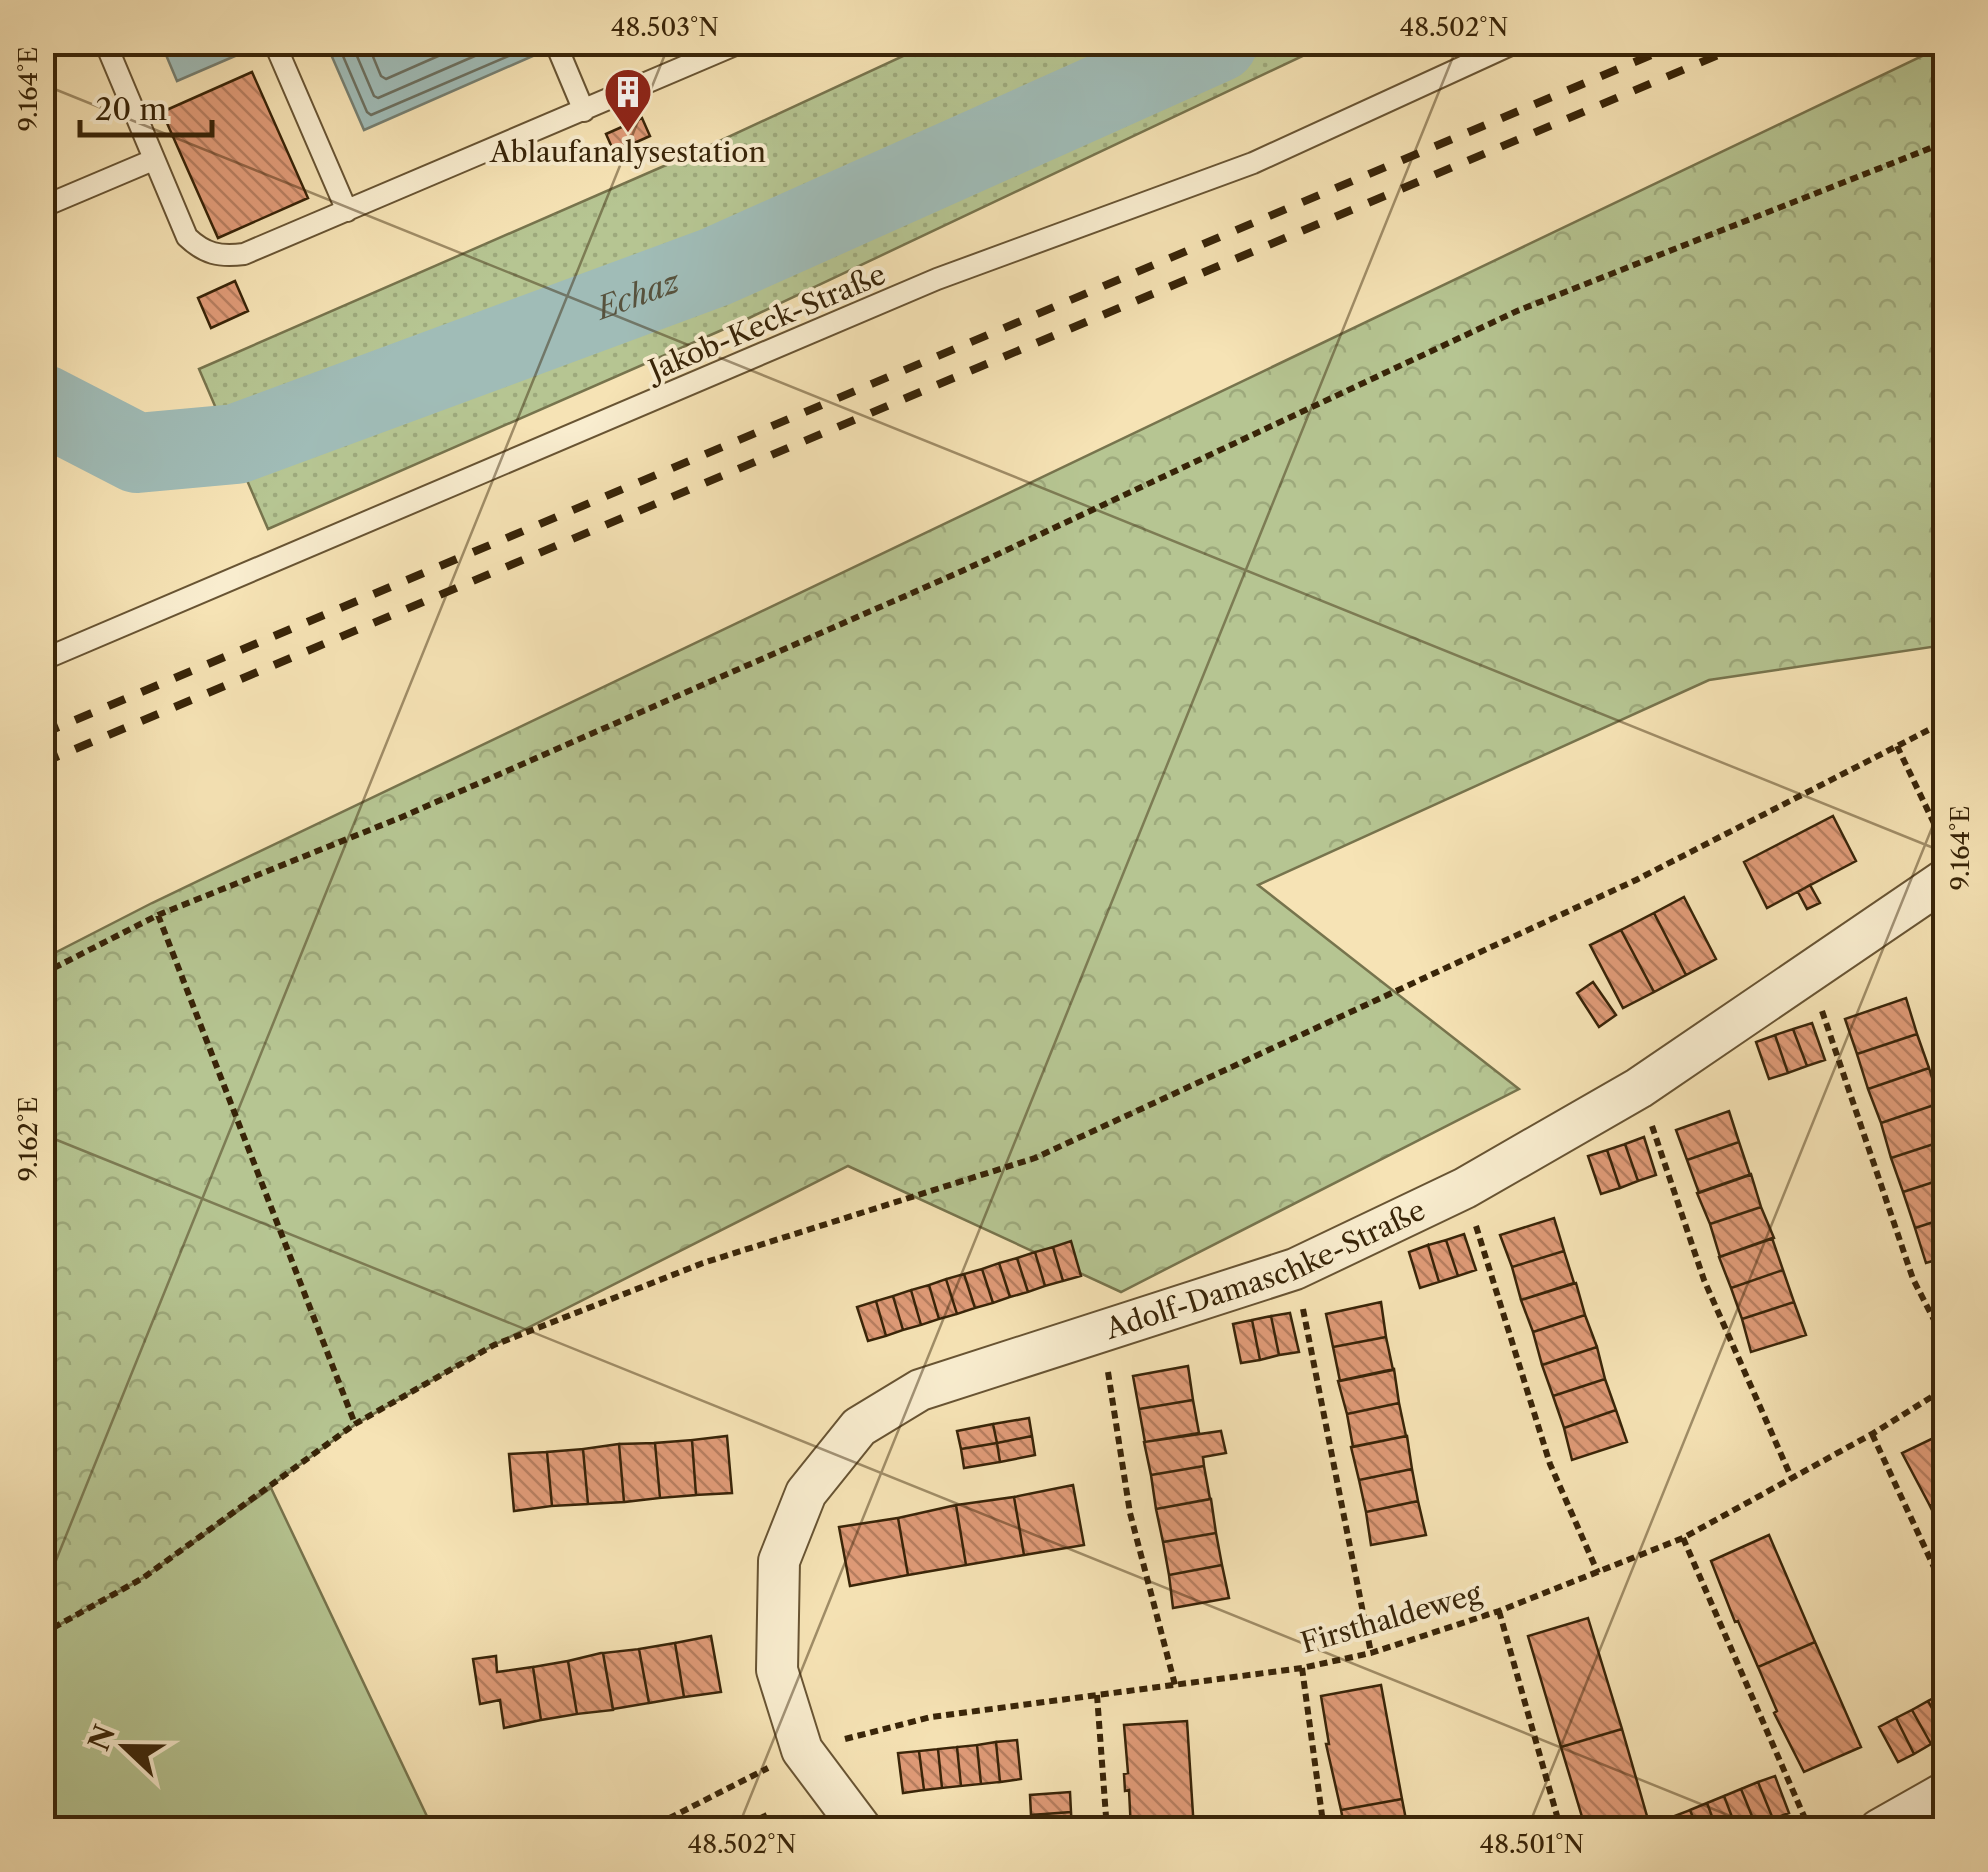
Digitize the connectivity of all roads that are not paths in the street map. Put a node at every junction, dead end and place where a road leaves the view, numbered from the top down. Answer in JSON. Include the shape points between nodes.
{"nodes":[{"id":1,"x":105,"y":42,"type":"edge"},
{"id":2,"x":274,"y":42,"type":"edge"},
{"id":3,"x":555,"y":42,"type":"edge"},
{"id":4,"x":742,"y":42,"type":"edge"},
{"id":5,"x":1516,"y":42,"type":"edge"},
{"id":6,"x":584,"y":111,"type":"junction"},
{"id":7,"x":153,"y":160,"type":"junction"},
{"id":8,"x":42,"y":207,"type":"edge"},
{"id":9,"x":348,"y":211,"type":"junction"},
{"id":10,"x":43,"y":661,"type":"edge"},
{"id":11,"x":1946,"y":879,"type":"edge"},
{"id":12,"x":1946,"y":1792,"type":"edge"},
{"id":13,"x":862,"y":1830,"type":"edge"},
{"id":14,"x":1878,"y":1830,"type":"edge"}],
"edges":[{"from":1,"to":7,"type":"lane"},
{"from":2,"to":9,"type":"lane"},
{"from":3,"to":6,"type":"lane"},
{"from":4,"to":6,"type":"lane"},
{"from":5,"to":10,"type":"lane","name":"Jakob-Keck-Straße","via":[[1253,163],[937,279]]},
{"from":6,"to":9,"type":"lane"},
{"from":7,"to":8,"type":"lane"},
{"from":7,"to":9,"type":"lane","via":[[187,237],[222,257]]},
{"from":11,"to":13,"type":"street","name":"Adolf-Damaschke-Straße","via":[[1638,1088],[1465,1188],[1295,1269],[920,1390],[859,1427],[806,1493],[779,1561],[776,1670],[802,1750]]},
{"from":12,"to":14,"type":"street"}]}
